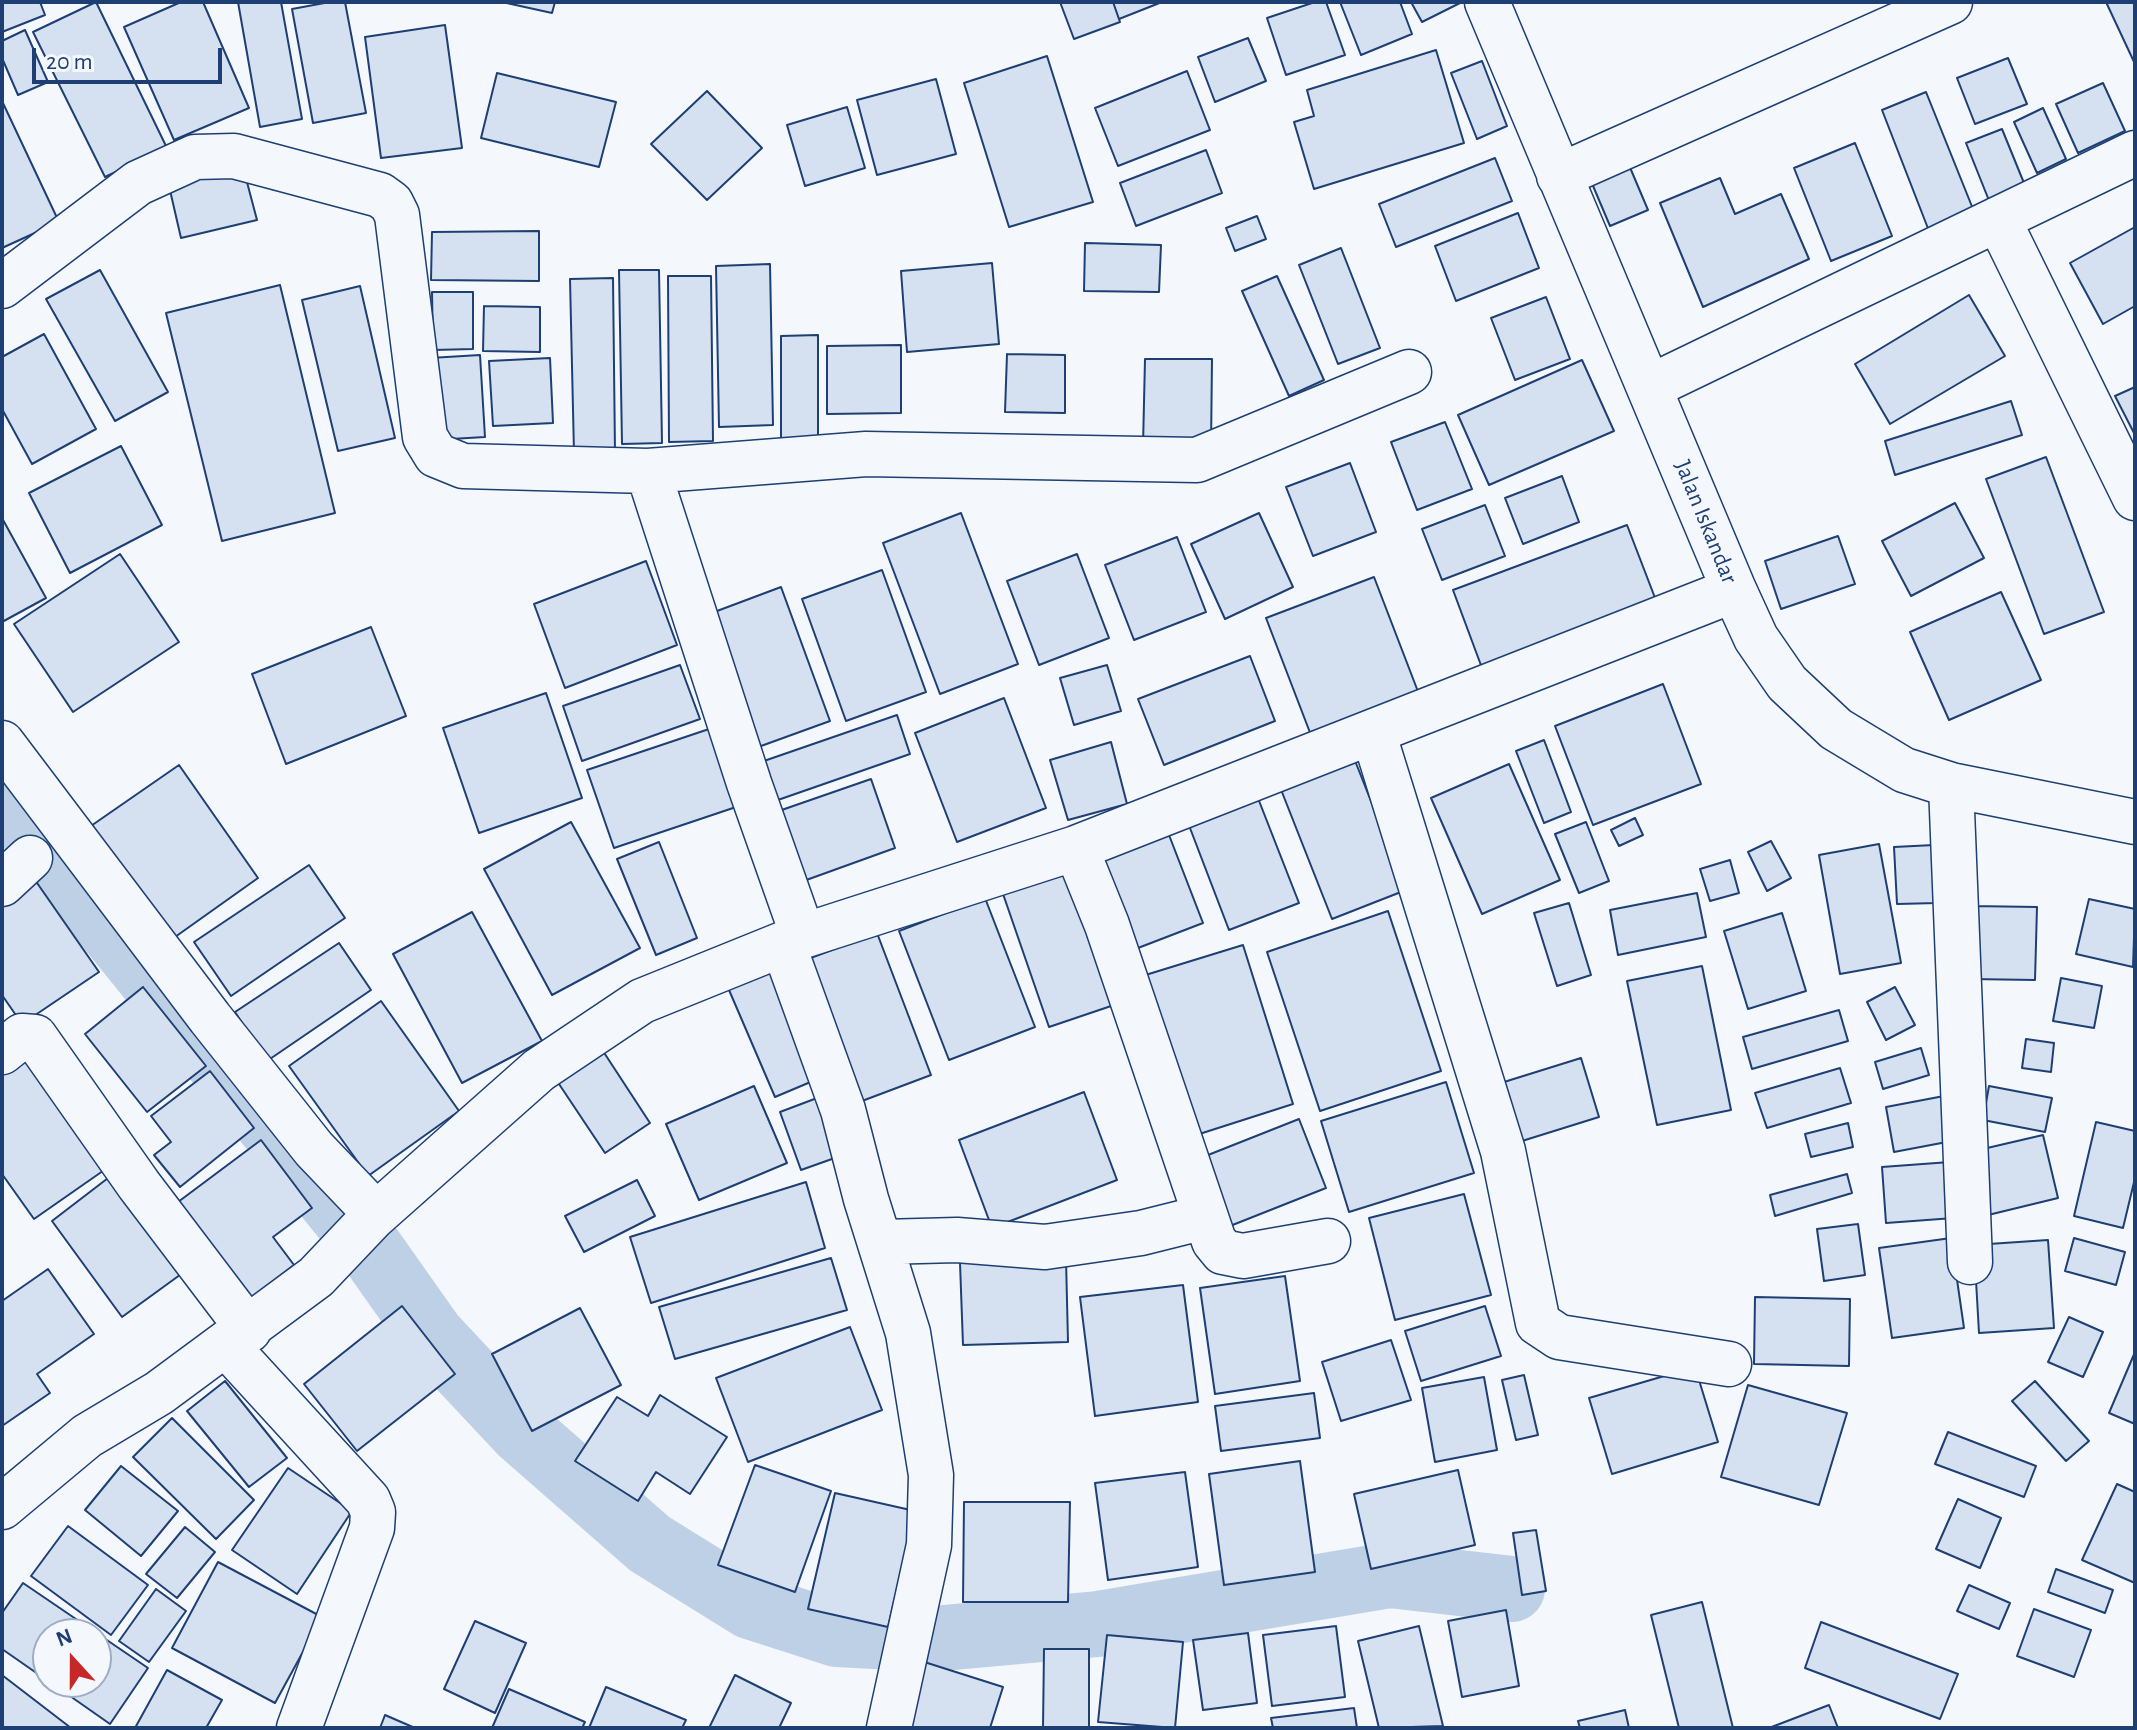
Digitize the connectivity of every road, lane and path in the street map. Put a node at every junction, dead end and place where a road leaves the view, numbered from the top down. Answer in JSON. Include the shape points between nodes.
{"nodes":[{"id":1,"x":1487,"y":2,"type":"edge"},
{"id":2,"x":1950,"y":2,"type":"edge"},
{"id":3,"x":2135,"y":153,"type":"edge"},
{"id":4,"x":1559,"y":176,"type":"junction"},
{"id":5,"x":1998,"y":219,"type":"junction"},
{"id":6,"x":2,"y":286,"type":"edge"},
{"id":7,"x":1409,"y":372,"type":"dead end"},
{"id":8,"x":1650,"y":387,"type":"junction"},
{"id":9,"x":648,"y":471,"type":"junction"},
{"id":10,"x":2135,"y":498,"type":"edge"},
{"id":11,"x":1734,"y":590,"type":"junction"},
{"id":12,"x":1373,"y":732,"type":"junction"},
{"id":13,"x":2,"y":743,"type":"edge"},
{"id":14,"x":1951,"y":785,"type":"junction"},
{"id":15,"x":2135,"y":822,"type":"edge"},
{"id":16,"x":1076,"y":848,"type":"junction"},
{"id":17,"x":793,"y":940,"type":"junction"},
{"id":18,"x":2,"y":1052,"type":"edge"},
{"id":19,"x":1205,"y":1217,"type":"junction"},
{"id":20,"x":367,"y":1224,"type":"junction"},
{"id":21,"x":1328,"y":1241,"type":"dead end"},
{"id":22,"x":882,"y":1242,"type":"junction"},
{"id":23,"x":1970,"y":1262,"type":"dead end"},
{"id":24,"x":239,"y":1350,"type":"junction"},
{"id":25,"x":1729,"y":1364,"type":"dead end"},
{"id":26,"x":2,"y":1507,"type":"edge"},
{"id":27,"x":299,"y":1728,"type":"edge"},
{"id":28,"x":889,"y":1728,"type":"edge"}],
"edges":[{"from":1,"to":4,"type":"street","name":"Jalan Iskandar"},
{"from":2,"to":4,"type":"street"},
{"from":3,"to":5,"type":"street"},
{"from":4,"to":8,"type":"street","name":"Jalan Iskandar"},
{"from":5,"to":8,"type":"street"},
{"from":5,"to":10,"type":"street"},
{"from":6,"to":9,"type":"street","via":[[138,183],[195,157],[234,156],[380,195],[397,215],[425,437],[436,455],[463,466]]},
{"from":7,"to":9,"type":"street","via":[[1197,460],[866,454]]},
{"from":8,"to":11,"type":"street","name":"Jalan Iskandar"},
{"from":9,"to":17,"type":"street","via":[[749,783]]},
{"from":11,"to":12,"type":"street"},
{"from":11,"to":14,"type":"street","name":"Jalan Iskandar","via":[[1756,638],[1813,710],[1904,770]]},
{"from":12,"to":16,"type":"street"},
{"from":12,"to":25,"type":"street","via":[[1503,1151],[1538,1323],[1559,1337]]},
{"from":13,"to":20,"type":"street"},
{"from":14,"to":15,"type":"street","name":"Jalan Iskandar"},
{"from":14,"to":23,"type":"street"},
{"from":16,"to":17,"type":"street"},
{"from":16,"to":19,"type":"street"},
{"from":17,"to":20,"type":"street","via":[[642,1001],[539,1070]]},
{"from":17,"to":22,"type":"street"},
{"from":18,"to":24,"type":"street","via":[[22,1036],[35,1037],[139,1185]]},
{"from":19,"to":21,"type":"street","via":[[1214,1241],[1230,1255]]},
{"from":19,"to":22,"type":"street","via":[[1045,1247],[957,1240]]},
{"from":20,"to":24,"type":"street"},
{"from":22,"to":28,"type":"street","via":[[908,1333],[931,1475],[929,1545]]},
{"from":24,"to":26,"type":"street","via":[[87,1436]]},
{"from":24,"to":27,"type":"street","via":[[373,1512],[372,1528]]}]}
